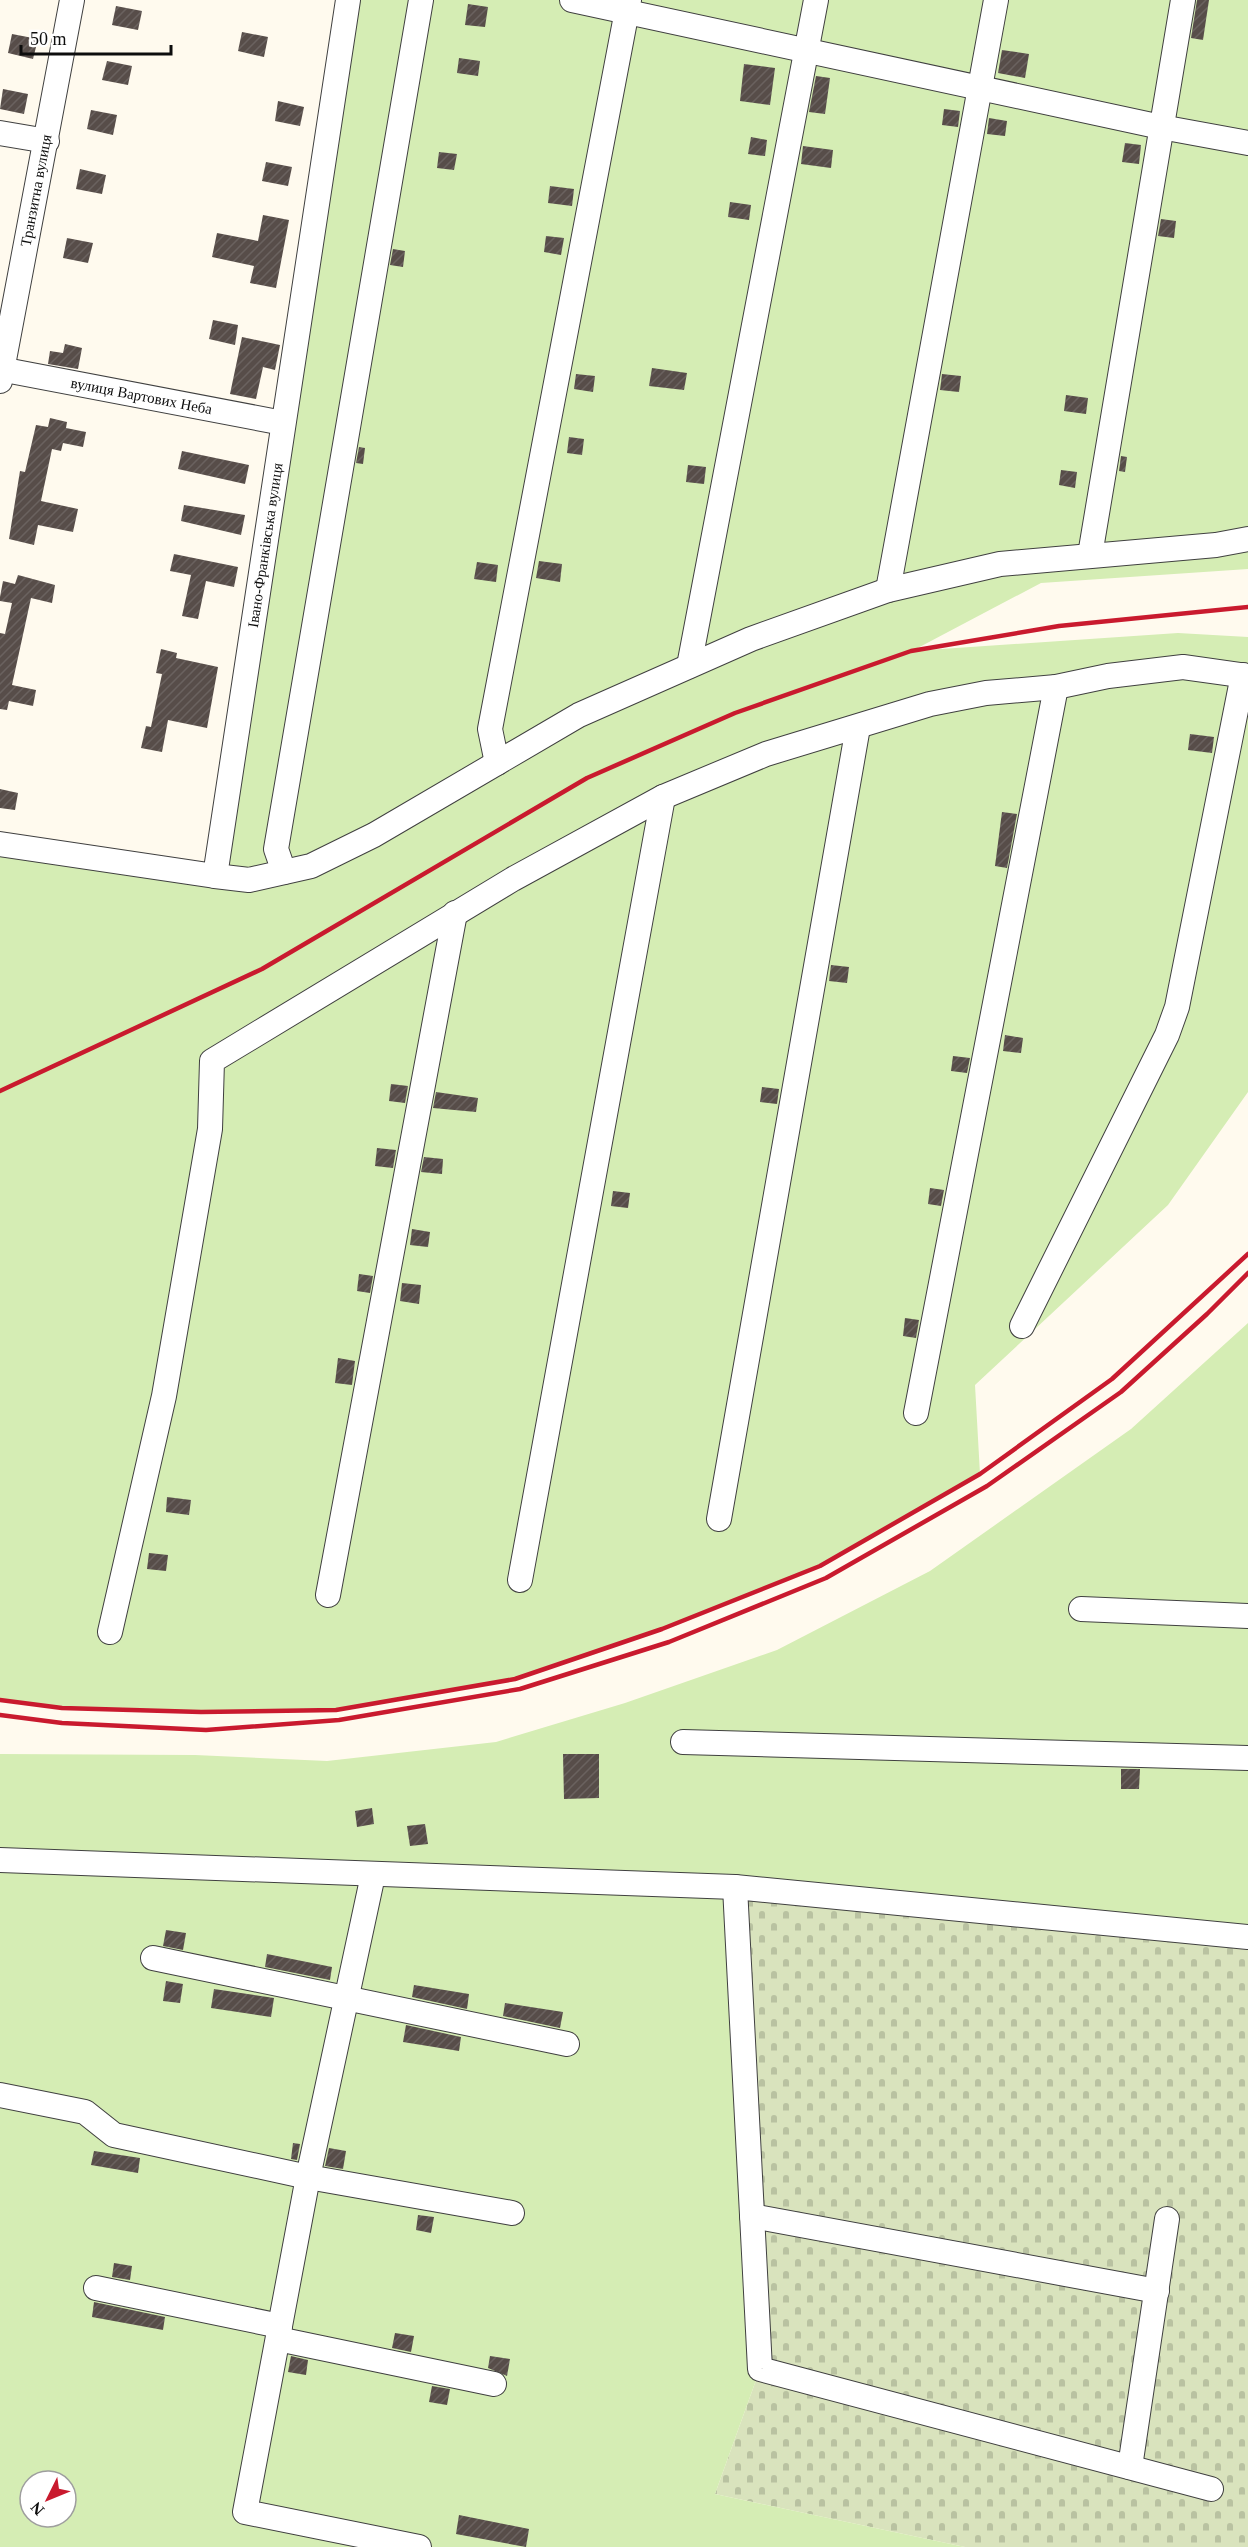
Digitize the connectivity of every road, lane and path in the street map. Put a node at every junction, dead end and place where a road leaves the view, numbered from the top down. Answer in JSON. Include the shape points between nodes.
{"nodes":[{"id":1,"x":72,"y":0,"type":"edge"},
{"id":2,"x":348,"y":0,"type":"edge"},
{"id":3,"x":421,"y":0,"type":"edge"},
{"id":4,"x":572,"y":0,"type":"edge"},
{"id":5,"x":816,"y":0,"type":"edge"},
{"id":6,"x":996,"y":0,"type":"edge"},
{"id":7,"x":1183,"y":0,"type":"edge"},
{"id":8,"x":628,"y":6,"type":"edge"},
{"id":9,"x":807,"y":50,"type":"junction"},
{"id":10,"x":979,"y":88,"type":"junction"},
{"id":11,"x":1161,"y":127,"type":"junction"},
{"id":12,"x":0,"y":133,"type":"edge"},
{"id":13,"x":47,"y":141,"type":"junction"},
{"id":14,"x":1248,"y":143,"type":"edge"},
{"id":15,"x":1,"y":373,"type":"edge"},
{"id":16,"x":283,"y":423,"type":"junction"},
{"id":17,"x":1248,"y":540,"type":"edge"},
{"id":18,"x":1090,"y":555,"type":"junction"},
{"id":19,"x":888,"y":590,"type":"junction"},
{"id":20,"x":689,"y":666,"type":"junction"},
{"id":21,"x":1246,"y":676,"type":"edge"},
{"id":22,"x":1056,"y":687,"type":"junction"},
{"id":23,"x":858,"y":728,"type":"junction"},
{"id":24,"x":497,"y":763,"type":"junction"},
{"id":25,"x":663,"y":797,"type":"junction"},
{"id":26,"x":0,"y":844,"type":"edge"},
{"id":27,"x":284,"y":872,"type":"junction"},
{"id":28,"x":215,"y":876,"type":"junction"},
{"id":29,"x":455,"y":913,"type":"junction"},
{"id":30,"x":1022,"y":1326,"type":"dead end"},
{"id":31,"x":916,"y":1413,"type":"dead end"},
{"id":32,"x":718,"y":1519,"type":"dead end"},
{"id":33,"x":520,"y":1580,"type":"dead end"},
{"id":34,"x":328,"y":1595,"type":"dead end"},
{"id":35,"x":1082,"y":1609,"type":"dead end"},
{"id":36,"x":1248,"y":1616,"type":"edge"},
{"id":37,"x":110,"y":1632,"type":"dead end"},
{"id":38,"x":683,"y":1742,"type":"dead end"},
{"id":39,"x":1248,"y":1758,"type":"edge"},
{"id":40,"x":0,"y":1860,"type":"edge"},
{"id":41,"x":373,"y":1875,"type":"junction"},
{"id":42,"x":735,"y":1887,"type":"junction"},
{"id":43,"x":1248,"y":1937,"type":"edge"},
{"id":44,"x":153,"y":1959,"type":"dead end"},
{"id":45,"x":348,"y":1999,"type":"junction"},
{"id":46,"x":567,"y":2044,"type":"dead end"},
{"id":47,"x":0,"y":2095,"type":"edge"},
{"id":48,"x":308,"y":2177,"type":"junction"},
{"id":49,"x":512,"y":2213,"type":"dead end"},
{"id":50,"x":752,"y":2216,"type":"junction"},
{"id":51,"x":1167,"y":2219,"type":"dead end"},
{"id":52,"x":96,"y":2288,"type":"dead end"},
{"id":53,"x":1156,"y":2291,"type":"junction"},
{"id":54,"x":279,"y":2333,"type":"junction"},
{"id":55,"x":494,"y":2384,"type":"dead end"},
{"id":56,"x":1130,"y":2467,"type":"junction"},
{"id":57,"x":1211,"y":2489,"type":"dead end"},
{"id":58,"x":419,"y":2547,"type":"edge"}],
"edges":[{"from":1,"to":13,"type":"street","name":"Транзитна вулиця"},
{"from":2,"to":16,"type":"street","name":"Івано-Франківська вулиця"},
{"from":3,"to":27,"type":"street","via":[[276,849]]},
{"from":4,"to":8,"type":"street"},
{"from":5,"to":9,"type":"street"},
{"from":6,"to":10,"type":"street"},
{"from":7,"to":11,"type":"street"},
{"from":8,"to":9,"type":"street"},
{"from":8,"to":24,"type":"street","via":[[490,729]]},
{"from":9,"to":10,"type":"street"},
{"from":9,"to":20,"type":"street"},
{"from":10,"to":11,"type":"street"},
{"from":10,"to":19,"type":"street"},
{"from":11,"to":14,"type":"street"},
{"from":11,"to":18,"type":"street"},
{"from":12,"to":13,"type":"street"},
{"from":13,"to":15,"type":"street","name":"Транзитна вулиця"},
{"from":15,"to":16,"type":"street","name":"вулиця Вартових Неба"},
{"from":16,"to":28,"type":"street","name":"Івано-Франківська вулиця"},
{"from":17,"to":18,"type":"street"},
{"from":18,"to":19,"type":"street","via":[[1000,564]]},
{"from":19,"to":20,"type":"street","via":[[751,639]]},
{"from":20,"to":24,"type":"street","via":[[579,715]]},
{"from":21,"to":22,"type":"street","via":[[1183,667]]},
{"from":21,"to":30,"type":"street","via":[[1177,1007]]},
{"from":22,"to":23,"type":"street","via":[[986,693],[930,705]]},
{"from":22,"to":31,"type":"street"},
{"from":23,"to":25,"type":"street","via":[[765,754]]},
{"from":23,"to":32,"type":"street"},
{"from":24,"to":27,"type":"street","via":[[374,836],[311,866]]},
{"from":25,"to":29,"type":"street"},
{"from":25,"to":33,"type":"street"},
{"from":26,"to":28,"type":"street"},
{"from":27,"to":28,"type":"street","via":[[249,880]]},
{"from":29,"to":34,"type":"street"},
{"from":29,"to":37,"type":"street","via":[[212,1061],[210,1129],[164,1396]]},
{"from":35,"to":36,"type":"street"},
{"from":38,"to":39,"type":"street"},
{"from":40,"to":41,"type":"street"},
{"from":41,"to":42,"type":"street"},
{"from":41,"to":45,"type":"street"},
{"from":42,"to":43,"type":"street"},
{"from":42,"to":50,"type":"street"},
{"from":44,"to":45,"type":"street"},
{"from":45,"to":46,"type":"street"},
{"from":45,"to":48,"type":"street"},
{"from":47,"to":48,"type":"street","via":[[85,2112],[114,2135]]},
{"from":48,"to":49,"type":"street"},
{"from":48,"to":54,"type":"street"},
{"from":50,"to":53,"type":"street"},
{"from":50,"to":56,"type":"street","via":[[760,2369]]},
{"from":51,"to":53,"type":"street"},
{"from":52,"to":54,"type":"street"},
{"from":53,"to":56,"type":"street"},
{"from":54,"to":55,"type":"street"},
{"from":54,"to":58,"type":"street","via":[[245,2512]]},
{"from":56,"to":57,"type":"street"}]}
